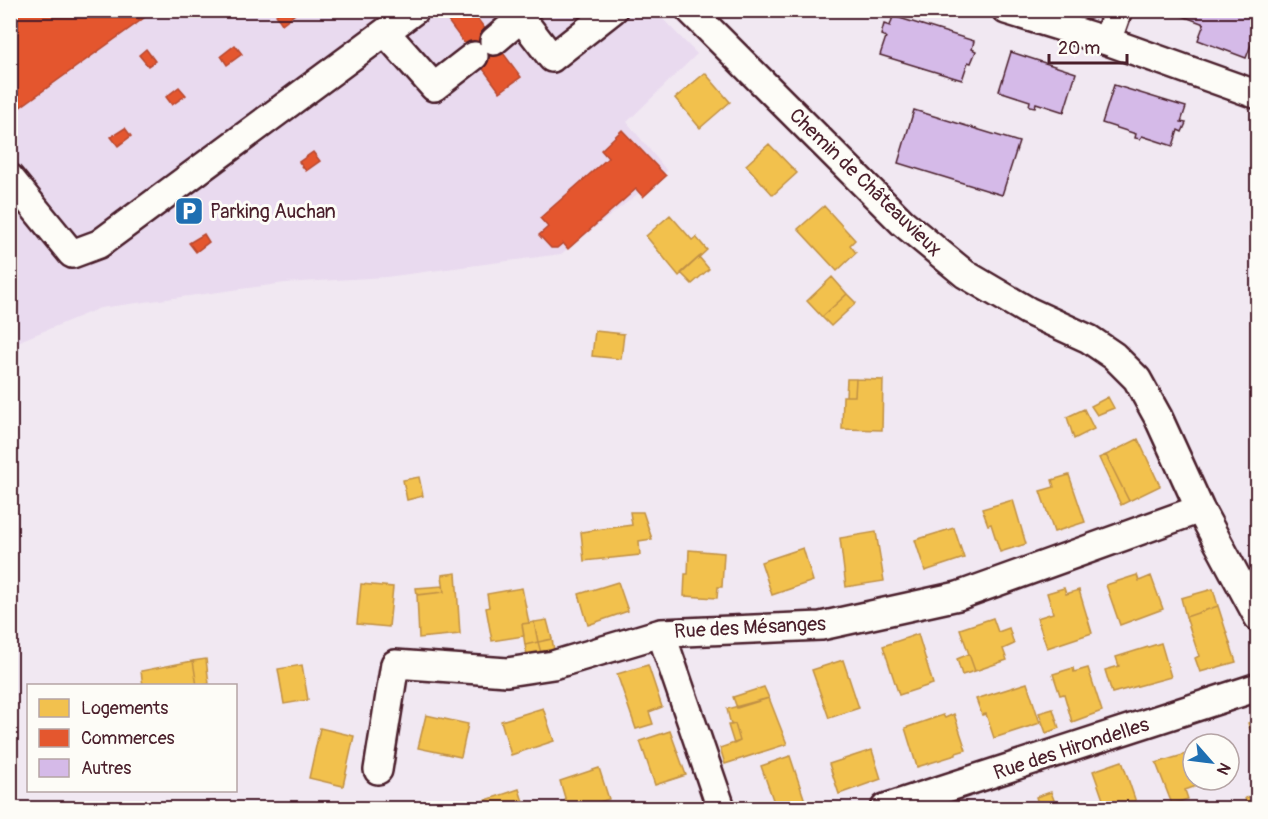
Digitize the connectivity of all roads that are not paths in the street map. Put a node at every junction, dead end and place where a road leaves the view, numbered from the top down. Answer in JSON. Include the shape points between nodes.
{"nodes":[{"id":1,"x":415,"y":10,"type":"edge"},
{"id":2,"x":613,"y":10,"type":"edge"},
{"id":3,"x":690,"y":10,"type":"edge"},
{"id":4,"x":1006,"y":10,"type":"edge"},
{"id":5,"x":1118,"y":10,"type":"edge"},
{"id":6,"x":386,"y":33,"type":"junction"},
{"id":7,"x":1107,"y":41,"type":"junction"},
{"id":8,"x":1257,"y":95,"type":"edge"},
{"id":9,"x":10,"y":178,"type":"edge"},
{"id":10,"x":1200,"y":509,"type":"junction"},
{"id":11,"x":1257,"y":617,"type":"edge"},
{"id":12,"x":661,"y":633,"type":"junction"},
{"id":13,"x":1257,"y":687,"type":"edge"},
{"id":14,"x":378,"y":770,"type":"dead end"},
{"id":15,"x":720,"y":808,"type":"edge"},
{"id":16,"x":885,"y":808,"type":"edge"}],
"edges":[{"from":1,"to":6,"type":"street"},
{"from":2,"to":6,"type":"street","via":[[552,58],[521,18],[434,87]]},
{"from":3,"to":10,"type":"street","name":"Chemin de Châteauvieux","via":[[902,222],[965,274],[1028,311],[1089,339],[1122,364],[1137,379],[1158,417]]},
{"from":4,"to":7,"type":"street"},
{"from":5,"to":7,"type":"street"},
{"from":6,"to":9,"type":"street","via":[[99,244],[72,254]]},
{"from":7,"to":8,"type":"street"},
{"from":10,"to":11,"type":"street","name":"Chemin de Châteauvieux"},
{"from":10,"to":12,"type":"street","name":"Rue des Mésanges","via":[[958,596],[821,626]]},
{"from":12,"to":14,"type":"street","name":"Rue des Mésanges","via":[[553,665],[507,672],[395,664]]},
{"from":12,"to":15,"type":"street"},
{"from":13,"to":16,"type":"street","name":"Rue des Hirondelles"}]}
